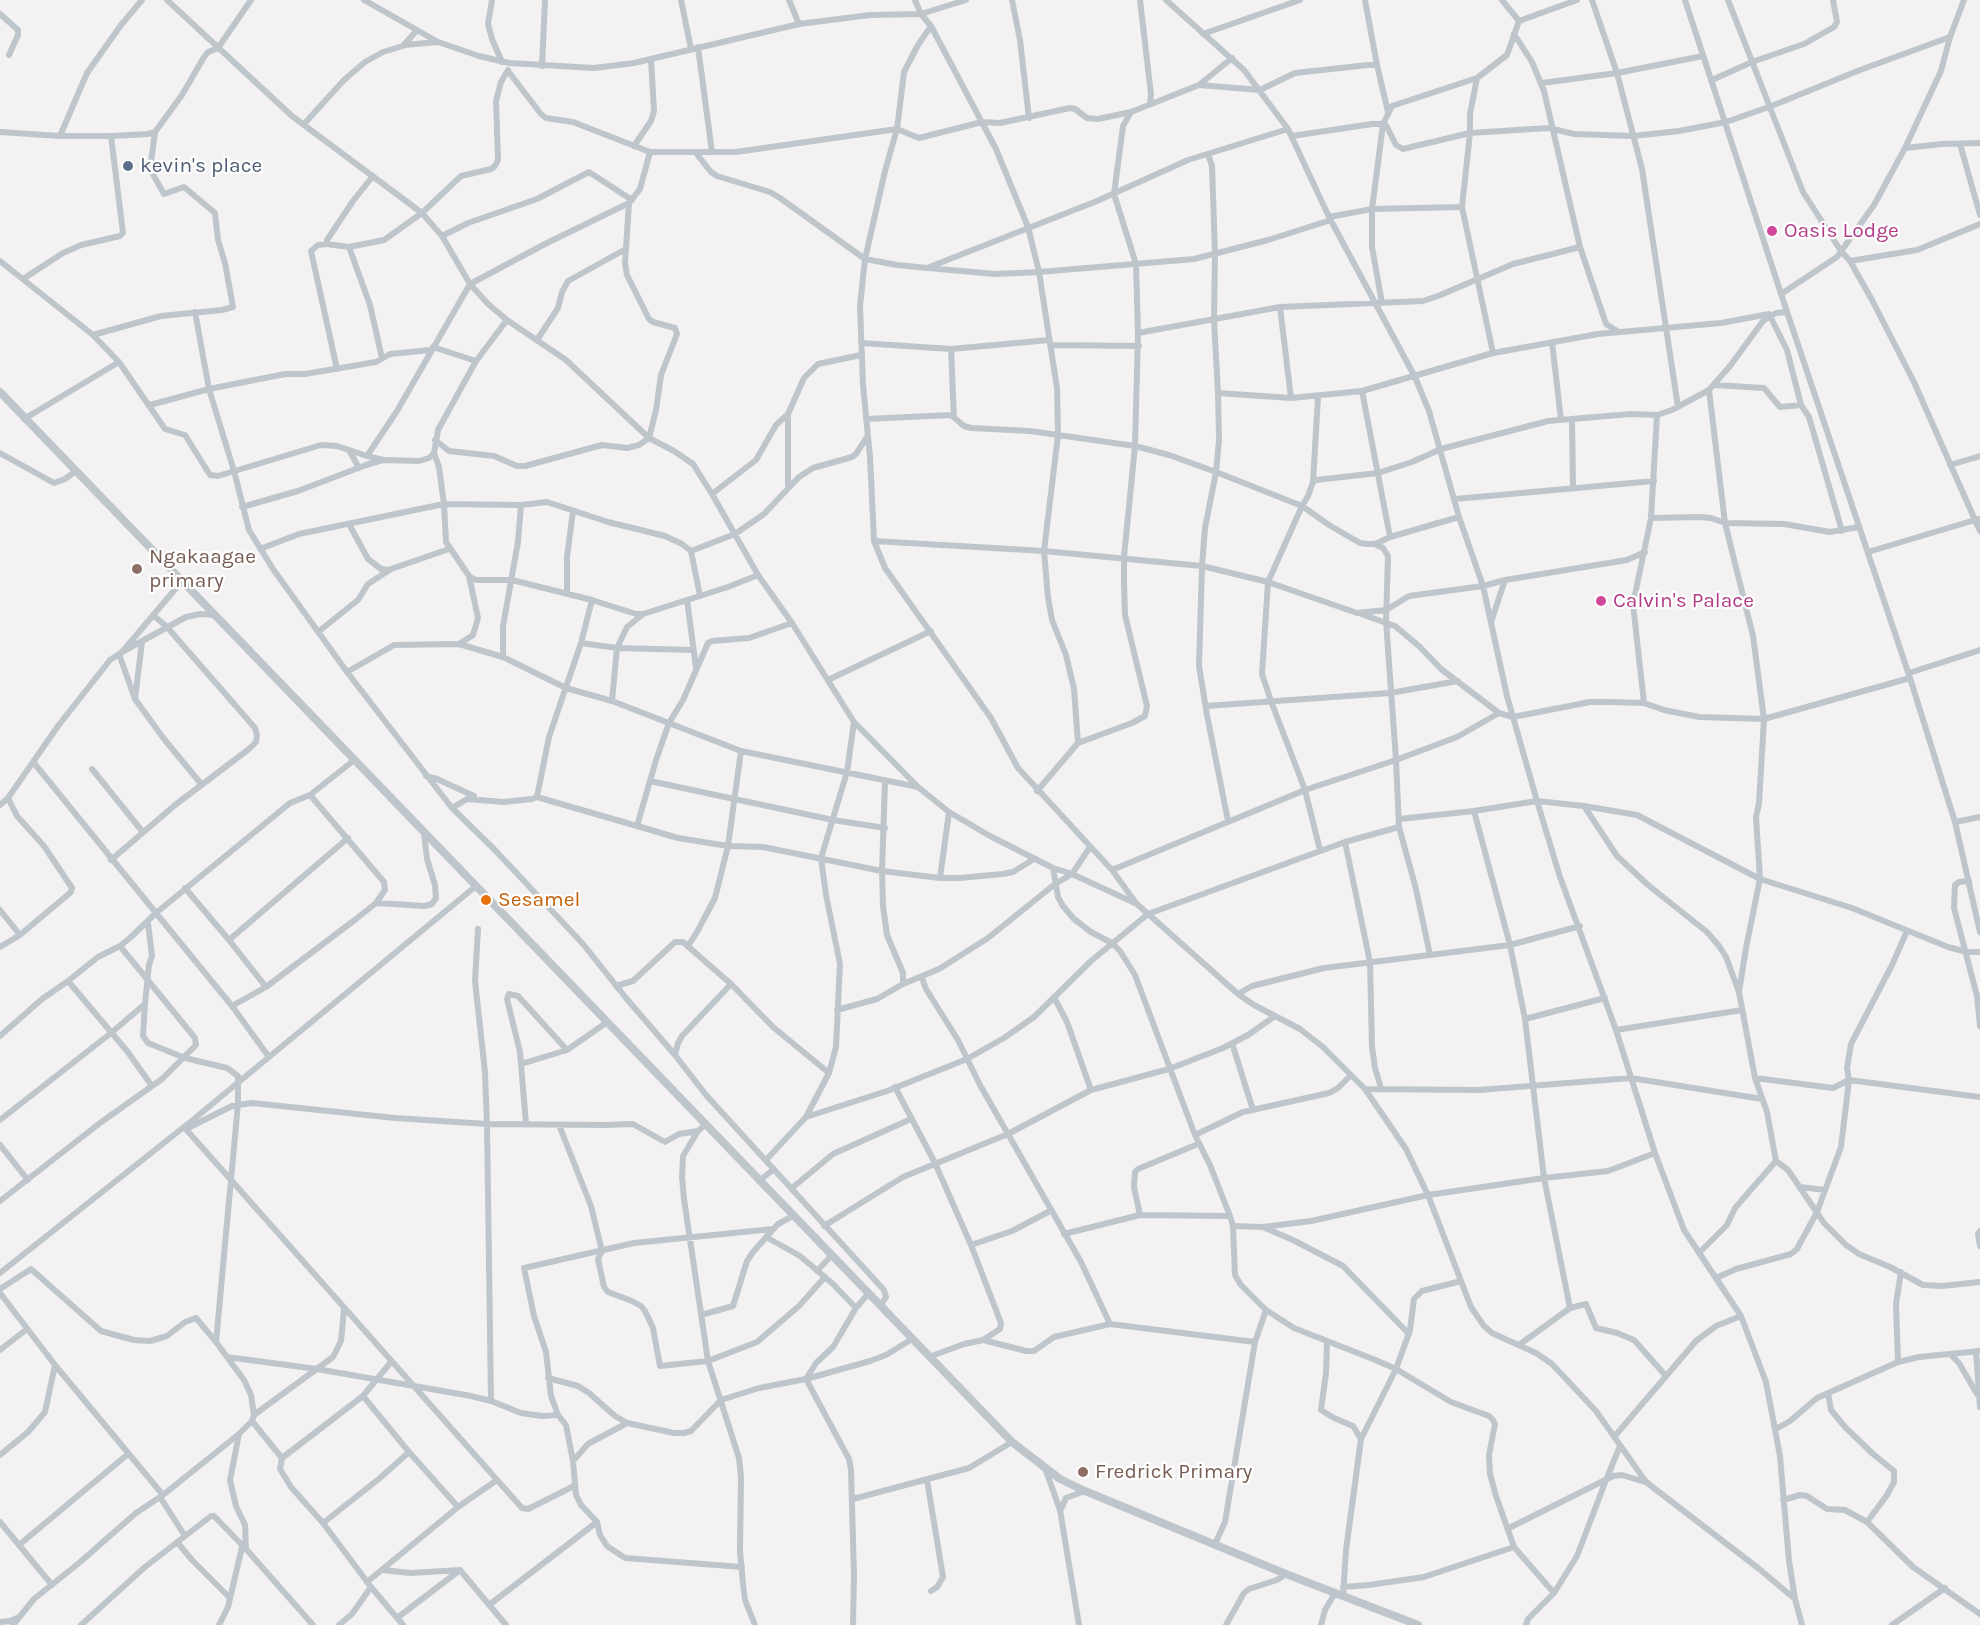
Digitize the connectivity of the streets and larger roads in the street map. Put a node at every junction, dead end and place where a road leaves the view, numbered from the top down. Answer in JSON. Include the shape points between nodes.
{"nodes":[{"id":1,"x":142,"y":0,"type":"edge"},
{"id":2,"x":167,"y":0,"type":"edge"},
{"id":3,"x":251,"y":0,"type":"edge"},
{"id":4,"x":364,"y":0,"type":"edge"},
{"id":5,"x":492,"y":0,"type":"edge"},
{"id":6,"x":545,"y":0,"type":"edge"},
{"id":7,"x":681,"y":0,"type":"edge"},
{"id":8,"x":789,"y":0,"type":"edge"},
{"id":9,"x":915,"y":0,"type":"edge"},
{"id":10,"x":966,"y":0,"type":"edge"},
{"id":11,"x":1012,"y":0,"type":"edge"},
{"id":12,"x":1140,"y":0,"type":"edge"},
{"id":13,"x":1166,"y":0,"type":"edge"},
{"id":14,"x":1300,"y":0,"type":"edge"},
{"id":15,"x":1365,"y":0,"type":"edge"},
{"id":16,"x":1502,"y":0,"type":"edge"},
{"id":17,"x":1577,"y":0,"type":"edge"},
{"id":18,"x":1592,"y":0,"type":"edge"},
{"id":19,"x":1685,"y":0,"type":"edge"},
{"id":20,"x":1728,"y":0,"type":"edge"},
{"id":21,"x":1833,"y":0,"type":"edge"},
{"id":22,"x":1964,"y":0,"type":"edge"},
{"id":23,"x":0,"y":14,"type":"edge"},
{"id":24,"x":921,"y":14,"type":"junction"},
{"id":25,"x":1519,"y":21,"type":"junction"},
{"id":26,"x":799,"y":24,"type":"junction"},
{"id":27,"x":931,"y":26,"type":"junction"},
{"id":28,"x":417,"y":30,"type":"junction"},
{"id":29,"x":1514,"y":33,"type":"junction"},
{"id":30,"x":1203,"y":34,"type":"junction"},
{"id":31,"x":1950,"y":37,"type":"junction"},
{"id":32,"x":438,"y":42,"type":"junction"},
{"id":33,"x":403,"y":46,"type":"junction"},
{"id":34,"x":698,"y":47,"type":"junction"},
{"id":35,"x":218,"y":48,"type":"junction"},
{"id":36,"x":691,"y":49,"type":"junction"},
{"id":37,"x":9,"y":55,"type":"dead end"},
{"id":38,"x":1703,"y":56,"type":"junction"},
{"id":39,"x":1232,"y":58,"type":"junction"},
{"id":40,"x":651,"y":59,"type":"junction"},
{"id":41,"x":1752,"y":62,"type":"junction"},
{"id":42,"x":506,"y":65,"type":"junction"},
{"id":43,"x":1377,"y":65,"type":"junction"},
{"id":44,"x":543,"y":66,"type":"junction"},
{"id":45,"x":1617,"y":73,"type":"junction"},
{"id":46,"x":1477,"y":78,"type":"junction"},
{"id":47,"x":1712,"y":80,"type":"junction"},
{"id":48,"x":1542,"y":83,"type":"junction"},
{"id":49,"x":1199,"y":85,"type":"junction"},
{"id":50,"x":1260,"y":90,"type":"junction"},
{"id":51,"x":1150,"y":104,"type":"junction"},
{"id":52,"x":1770,"y":107,"type":"junction"},
{"id":53,"x":1131,"y":111,"type":"junction"},
{"id":54,"x":1388,"y":112,"type":"junction"},
{"id":55,"x":1109,"y":117,"type":"junction"},
{"id":56,"x":1029,"y":118,"type":"junction"},
{"id":57,"x":982,"y":122,"type":"junction"},
{"id":58,"x":1726,"y":122,"type":"junction"},
{"id":59,"x":1383,"y":123,"type":"junction"},
{"id":60,"x":304,"y":124,"type":"junction"},
{"id":61,"x":1123,"y":126,"type":"junction"},
{"id":62,"x":897,"y":129,"type":"junction"},
{"id":63,"x":1555,"y":130,"type":"junction"},
{"id":64,"x":0,"y":132,"type":"edge"},
{"id":65,"x":155,"y":132,"type":"junction"},
{"id":66,"x":1290,"y":132,"type":"junction"},
{"id":67,"x":1470,"y":133,"type":"junction"},
{"id":68,"x":60,"y":136,"type":"junction"},
{"id":69,"x":111,"y":136,"type":"junction"},
{"id":70,"x":1633,"y":136,"type":"junction"},
{"id":71,"x":1980,"y":143,"type":"edge"},
{"id":72,"x":1960,"y":144,"type":"junction"},
{"id":73,"x":634,"y":146,"type":"junction"},
{"id":74,"x":1905,"y":148,"type":"junction"},
{"id":75,"x":650,"y":152,"type":"junction"},
{"id":76,"x":712,"y":152,"type":"junction"},
{"id":77,"x":696,"y":153,"type":"junction"},
{"id":78,"x":1208,"y":154,"type":"junction"},
{"id":79,"x":374,"y":176,"type":"junction"},
{"id":80,"x":1114,"y":194,"type":"junction"},
{"id":81,"x":631,"y":201,"type":"junction"},
{"id":82,"x":1461,"y":207,"type":"junction"},
{"id":83,"x":1372,"y":209,"type":"junction"},
{"id":84,"x":422,"y":213,"type":"junction"},
{"id":85,"x":1980,"y":215,"type":"edge"},
{"id":86,"x":1330,"y":218,"type":"junction"},
{"id":87,"x":1980,"y":224,"type":"edge"},
{"id":88,"x":1028,"y":227,"type":"junction"},
{"id":89,"x":442,"y":236,"type":"junction"},
{"id":90,"x":327,"y":244,"type":"junction"},
{"id":91,"x":349,"y":247,"type":"junction"},
{"id":92,"x":1580,"y":247,"type":"junction"},
{"id":93,"x":624,"y":250,"type":"junction"},
{"id":94,"x":1841,"y":251,"type":"junction"},
{"id":95,"x":1215,"y":254,"type":"junction"},
{"id":96,"x":865,"y":259,"type":"junction"},
{"id":97,"x":0,"y":261,"type":"edge"},
{"id":98,"x":1850,"y":261,"type":"junction"},
{"id":99,"x":1136,"y":264,"type":"junction"},
{"id":100,"x":927,"y":268,"type":"junction"},
{"id":101,"x":1039,"y":272,"type":"junction"},
{"id":102,"x":23,"y":279,"type":"junction"},
{"id":103,"x":1476,"y":280,"type":"junction"},
{"id":104,"x":471,"y":284,"type":"junction"},
{"id":105,"x":1782,"y":294,"type":"junction"},
{"id":106,"x":1379,"y":303,"type":"junction"},
{"id":107,"x":1280,"y":307,"type":"junction"},
{"id":108,"x":195,"y":312,"type":"junction"},
{"id":109,"x":1787,"y":312,"type":"junction"},
{"id":110,"x":1773,"y":314,"type":"junction"},
{"id":111,"x":507,"y":320,"type":"junction"},
{"id":112,"x":1214,"y":320,"type":"junction"},
{"id":113,"x":1667,"y":327,"type":"junction"},
{"id":114,"x":1617,"y":332,"type":"junction"},
{"id":115,"x":1138,"y":333,"type":"junction"},
{"id":116,"x":93,"y":335,"type":"junction"},
{"id":117,"x":537,"y":340,"type":"junction"},
{"id":118,"x":1552,"y":342,"type":"junction"},
{"id":119,"x":861,"y":343,"type":"junction"},
{"id":120,"x":1049,"y":343,"type":"junction"},
{"id":121,"x":1138,"y":346,"type":"junction"},
{"id":122,"x":432,"y":349,"type":"junction"},
{"id":123,"x":951,"y":349,"type":"junction"},
{"id":124,"x":1493,"y":353,"type":"junction"},
{"id":125,"x":861,"y":355,"type":"junction"},
{"id":126,"x":382,"y":358,"type":"junction"},
{"id":127,"x":119,"y":362,"type":"junction"},
{"id":128,"x":477,"y":362,"type":"junction"},
{"id":129,"x":337,"y":369,"type":"junction"},
{"id":130,"x":1414,"y":377,"type":"junction"},
{"id":131,"x":1711,"y":388,"type":"junction"},
{"id":132,"x":209,"y":389,"type":"junction"},
{"id":133,"x":1362,"y":391,"type":"junction"},
{"id":134,"x":0,"y":393,"type":"edge"},
{"id":135,"x":1218,"y":393,"type":"junction"},
{"id":136,"x":1318,"y":397,"type":"junction"},
{"id":137,"x":1291,"y":398,"type":"junction"},
{"id":138,"x":150,"y":405,"type":"junction"},
{"id":139,"x":1801,"y":405,"type":"junction"},
{"id":140,"x":1678,"y":407,"type":"junction"},
{"id":141,"x":788,"y":414,"type":"junction"},
{"id":142,"x":1657,"y":415,"type":"junction"},
{"id":143,"x":954,"y":417,"type":"junction"},
{"id":144,"x":24,"y":418,"type":"junction"},
{"id":145,"x":1572,"y":418,"type":"junction"},
{"id":146,"x":866,"y":419,"type":"junction"},
{"id":147,"x":1561,"y":420,"type":"junction"},
{"id":148,"x":1058,"y":435,"type":"junction"},
{"id":149,"x":868,"y":436,"type":"junction"},
{"id":150,"x":649,"y":438,"type":"junction"},
{"id":151,"x":435,"y":440,"type":"junction"},
{"id":152,"x":1135,"y":446,"type":"junction"},
{"id":153,"x":1441,"y":449,"type":"junction"},
{"id":154,"x":348,"y":450,"type":"junction"},
{"id":155,"x":449,"y":451,"type":"junction"},
{"id":156,"x":0,"y":453,"type":"edge"},
{"id":157,"x":368,"y":456,"type":"junction"},
{"id":158,"x":436,"y":456,"type":"junction"},
{"id":159,"x":1980,"y":456,"type":"edge"},
{"id":160,"x":383,"y":460,"type":"junction"},
{"id":161,"x":1950,"y":465,"type":"junction"},
{"id":162,"x":359,"y":468,"type":"junction"},
{"id":163,"x":75,"y":471,"type":"junction"},
{"id":164,"x":234,"y":471,"type":"junction"},
{"id":165,"x":1216,"y":472,"type":"junction"},
{"id":166,"x":1378,"y":472,"type":"junction"},
{"id":167,"x":1654,"y":481,"type":"junction"},
{"id":168,"x":1313,"y":482,"type":"junction"},
{"id":169,"x":1572,"y":487,"type":"junction"},
{"id":170,"x":788,"y":488,"type":"junction"},
{"id":171,"x":712,"y":494,"type":"junction"},
{"id":172,"x":1455,"y":499,"type":"junction"},
{"id":173,"x":444,"y":504,"type":"junction"},
{"id":174,"x":521,"y":505,"type":"junction"},
{"id":175,"x":1302,"y":506,"type":"junction"},
{"id":176,"x":242,"y":507,"type":"junction"},
{"id":177,"x":573,"y":512,"type":"junction"},
{"id":178,"x":1459,"y":517,"type":"junction"},
{"id":179,"x":1651,"y":518,"type":"junction"},
{"id":180,"x":1977,"y":519,"type":"edge"},
{"id":181,"x":1725,"y":523,"type":"junction"},
{"id":182,"x":349,"y":524,"type":"junction"},
{"id":183,"x":1859,"y":527,"type":"junction"},
{"id":184,"x":1842,"y":531,"type":"junction"},
{"id":185,"x":1980,"y":531,"type":"edge"},
{"id":186,"x":735,"y":534,"type":"junction"},
{"id":187,"x":1389,"y":537,"type":"junction"},
{"id":188,"x":874,"y":541,"type":"junction"},
{"id":189,"x":1375,"y":544,"type":"junction"},
{"id":190,"x":260,"y":549,"type":"junction"},
{"id":191,"x":449,"y":549,"type":"junction"},
{"id":192,"x":1044,"y":550,"type":"junction"},
{"id":193,"x":691,"y":551,"type":"junction"},
{"id":194,"x":1645,"y":552,"type":"junction"},
{"id":195,"x":1868,"y":552,"type":"junction"},
{"id":196,"x":1124,"y":557,"type":"junction"},
{"id":197,"x":1202,"y":566,"type":"junction"},
{"id":198,"x":391,"y":570,"type":"junction"},
{"id":199,"x":758,"y":575,"type":"junction"},
{"id":200,"x":469,"y":576,"type":"junction"},
{"id":201,"x":512,"y":579,"type":"junction"},
{"id":202,"x":183,"y":580,"type":"junction"},
{"id":203,"x":1505,"y":580,"type":"junction"},
{"id":204,"x":1268,"y":582,"type":"junction"},
{"id":205,"x":1483,"y":586,"type":"junction"},
{"id":206,"x":567,"y":594,"type":"junction"},
{"id":207,"x":700,"y":596,"type":"junction"},
{"id":208,"x":592,"y":600,"type":"junction"},
{"id":209,"x":687,"y":600,"type":"junction"},
{"id":210,"x":1386,"y":610,"type":"junction"},
{"id":211,"x":1357,"y":613,"type":"junction"},
{"id":212,"x":643,"y":614,"type":"junction"},
{"id":213,"x":153,"y":615,"type":"junction"},
{"id":214,"x":215,"y":615,"type":"junction"},
{"id":215,"x":1386,"y":621,"type":"junction"},
{"id":216,"x":792,"y":622,"type":"junction"},
{"id":217,"x":1491,"y":624,"type":"junction"},
{"id":218,"x":167,"y":627,"type":"junction"},
{"id":219,"x":318,"y":632,"type":"junction"},
{"id":220,"x":931,"y":632,"type":"junction"},
{"id":221,"x":142,"y":642,"type":"junction"},
{"id":222,"x":459,"y":644,"type":"junction"},
{"id":223,"x":581,"y":644,"type":"junction"},
{"id":224,"x":617,"y":648,"type":"junction"},
{"id":225,"x":693,"y":650,"type":"junction"},
{"id":226,"x":1980,"y":650,"type":"edge"},
{"id":227,"x":120,"y":653,"type":"junction"},
{"id":228,"x":503,"y":657,"type":"junction"},
{"id":229,"x":696,"y":669,"type":"junction"},
{"id":230,"x":347,"y":672,"type":"junction"},
{"id":231,"x":1909,"y":676,"type":"junction"},
{"id":232,"x":828,"y":680,"type":"junction"},
{"id":233,"x":1459,"y":681,"type":"junction"},
{"id":234,"x":566,"y":688,"type":"junction"},
{"id":235,"x":1389,"y":693,"type":"junction"},
{"id":236,"x":135,"y":699,"type":"junction"},
{"id":237,"x":612,"y":701,"type":"junction"},
{"id":238,"x":1270,"y":701,"type":"junction"},
{"id":239,"x":1644,"y":703,"type":"junction"},
{"id":240,"x":1206,"y":706,"type":"junction"},
{"id":241,"x":1498,"y":713,"type":"junction"},
{"id":242,"x":1513,"y":717,"type":"junction"},
{"id":243,"x":1764,"y":719,"type":"junction"},
{"id":244,"x":854,"y":722,"type":"junction"},
{"id":245,"x":669,"y":723,"type":"junction"},
{"id":246,"x":1078,"y":743,"type":"junction"},
{"id":247,"x":741,"y":751,"type":"junction"},
{"id":248,"x":353,"y":760,"type":"junction"},
{"id":249,"x":1396,"y":760,"type":"junction"},
{"id":250,"x":34,"y":763,"type":"junction"},
{"id":251,"x":92,"y":769,"type":"dead end"},
{"id":252,"x":847,"y":772,"type":"junction"},
{"id":253,"x":426,"y":776,"type":"junction"},
{"id":254,"x":650,"y":781,"type":"junction"},
{"id":255,"x":885,"y":782,"type":"junction"},
{"id":256,"x":202,"y":785,"type":"junction"},
{"id":257,"x":918,"y":787,"type":"junction"},
{"id":258,"x":1305,"y":790,"type":"junction"},
{"id":259,"x":1037,"y":791,"type":"junction"},
{"id":260,"x":310,"y":795,"type":"junction"},
{"id":261,"x":537,"y":796,"type":"junction"},
{"id":262,"x":8,"y":798,"type":"junction"},
{"id":263,"x":477,"y":798,"type":"junction"},
{"id":264,"x":734,"y":798,"type":"junction"},
{"id":265,"x":1536,"y":801,"type":"junction"},
{"id":266,"x":0,"y":805,"type":"edge"},
{"id":267,"x":1584,"y":806,"type":"junction"},
{"id":268,"x":452,"y":808,"type":"junction"},
{"id":269,"x":1474,"y":811,"type":"junction"},
{"id":270,"x":949,"y":812,"type":"junction"},
{"id":271,"x":1980,"y":817,"type":"edge"},
{"id":272,"x":1398,"y":819,"type":"junction"},
{"id":273,"x":833,"y":820,"type":"junction"},
{"id":274,"x":1228,"y":821,"type":"junction"},
{"id":275,"x":1955,"y":822,"type":"junction"},
{"id":276,"x":637,"y":826,"type":"junction"},
{"id":277,"x":1399,"y":827,"type":"junction"},
{"id":278,"x":885,"y":828,"type":"junction"},
{"id":279,"x":423,"y":830,"type":"junction"},
{"id":280,"x":142,"y":831,"type":"junction"},
{"id":281,"x":348,"y":838,"type":"junction"},
{"id":282,"x":1345,"y":842,"type":"junction"},
{"id":283,"x":728,"y":846,"type":"junction"},
{"id":284,"x":1090,"y":847,"type":"junction"},
{"id":285,"x":1320,"y":850,"type":"junction"},
{"id":286,"x":821,"y":858,"type":"junction"},
{"id":287,"x":1034,"y":859,"type":"junction"},
{"id":288,"x":111,"y":860,"type":"junction"},
{"id":289,"x":1053,"y":868,"type":"junction"},
{"id":290,"x":1112,"y":870,"type":"junction"},
{"id":291,"x":882,"y":871,"type":"junction"},
{"id":292,"x":1072,"y":874,"type":"junction"},
{"id":293,"x":940,"y":878,"type":"junction"},
{"id":294,"x":1760,"y":879,"type":"junction"},
{"id":295,"x":1969,"y":881,"type":"junction"},
{"id":296,"x":1055,"y":884,"type":"junction"},
{"id":297,"x":476,"y":886,"type":"junction"},
{"id":298,"x":185,"y":888,"type":"junction"},
{"id":299,"x":376,"y":903,"type":"junction"},
{"id":300,"x":1137,"y":904,"type":"junction"},
{"id":301,"x":0,"y":910,"type":"edge"},
{"id":302,"x":156,"y":913,"type":"junction"},
{"id":303,"x":1148,"y":914,"type":"junction"},
{"id":304,"x":148,"y":923,"type":"junction"},
{"id":305,"x":1580,"y":926,"type":"junction"},
{"id":306,"x":478,"y":929,"type":"dead end"},
{"id":307,"x":1907,"y":931,"type":"junction"},
{"id":308,"x":1980,"y":932,"type":"edge"},
{"id":309,"x":20,"y":935,"type":"junction"},
{"id":310,"x":229,"y":940,"type":"junction"},
{"id":311,"x":1112,"y":943,"type":"junction"},
{"id":312,"x":1510,"y":945,"type":"junction"},
{"id":313,"x":120,"y":946,"type":"junction"},
{"id":314,"x":688,"y":946,"type":"junction"},
{"id":315,"x":0,"y":947,"type":"edge"},
{"id":316,"x":1964,"y":952,"type":"junction"},
{"id":317,"x":1980,"y":952,"type":"edge"},
{"id":318,"x":1430,"y":955,"type":"junction"},
{"id":319,"x":1370,"y":962,"type":"junction"},
{"id":320,"x":922,"y":978,"type":"junction"},
{"id":321,"x":68,"y":981,"type":"junction"},
{"id":322,"x":147,"y":981,"type":"junction"},
{"id":323,"x":731,"y":984,"type":"junction"},
{"id":324,"x":903,"y":984,"type":"junction"},
{"id":325,"x":616,"y":986,"type":"junction"},
{"id":326,"x":266,"y":987,"type":"junction"},
{"id":327,"x":1739,"y":992,"type":"junction"},
{"id":328,"x":1238,"y":994,"type":"junction"},
{"id":329,"x":1054,"y":997,"type":"junction"},
{"id":330,"x":1605,"y":998,"type":"junction"},
{"id":331,"x":145,"y":1004,"type":"junction"},
{"id":332,"x":232,"y":1006,"type":"junction"},
{"id":333,"x":837,"y":1010,"type":"junction"},
{"id":334,"x":1742,"y":1010,"type":"junction"},
{"id":335,"x":1275,"y":1016,"type":"junction"},
{"id":336,"x":1525,"y":1019,"type":"junction"},
{"id":337,"x":606,"y":1023,"type":"junction"},
{"id":338,"x":1980,"y":1026,"type":"edge"},
{"id":339,"x":1616,"y":1030,"type":"junction"},
{"id":340,"x":111,"y":1034,"type":"junction"},
{"id":341,"x":0,"y":1036,"type":"edge"},
{"id":342,"x":1232,"y":1043,"type":"junction"},
{"id":343,"x":567,"y":1050,"type":"junction"},
{"id":344,"x":675,"y":1055,"type":"junction"},
{"id":345,"x":269,"y":1057,"type":"junction"},
{"id":346,"x":185,"y":1058,"type":"junction"},
{"id":347,"x":967,"y":1059,"type":"junction"},
{"id":348,"x":521,"y":1064,"type":"junction"},
{"id":349,"x":1169,"y":1069,"type":"junction"},
{"id":350,"x":829,"y":1073,"type":"junction"},
{"id":351,"x":1351,"y":1075,"type":"junction"},
{"id":352,"x":1631,"y":1078,"type":"junction"},
{"id":353,"x":1755,"y":1078,"type":"junction"},
{"id":354,"x":1849,"y":1080,"type":"junction"},
{"id":355,"x":239,"y":1081,"type":"junction"},
{"id":356,"x":152,"y":1086,"type":"junction"},
{"id":357,"x":1532,"y":1086,"type":"junction"},
{"id":358,"x":895,"y":1087,"type":"junction"},
{"id":359,"x":1381,"y":1088,"type":"junction"},
{"id":360,"x":1365,"y":1089,"type":"junction"},
{"id":361,"x":1091,"y":1090,"type":"junction"},
{"id":362,"x":1980,"y":1097,"type":"edge"},
{"id":363,"x":1762,"y":1099,"type":"junction"},
{"id":364,"x":238,"y":1104,"type":"junction"},
{"id":365,"x":1253,"y":1110,"type":"junction"},
{"id":366,"x":806,"y":1117,"type":"junction"},
{"id":367,"x":911,"y":1119,"type":"junction"},
{"id":368,"x":0,"y":1120,"type":"edge"},
{"id":369,"x":488,"y":1124,"type":"junction"},
{"id":370,"x":526,"y":1124,"type":"junction"},
{"id":371,"x":559,"y":1125,"type":"junction"},
{"id":372,"x":185,"y":1128,"type":"junction"},
{"id":373,"x":701,"y":1128,"type":"junction"},
{"id":374,"x":1008,"y":1134,"type":"junction"},
{"id":375,"x":1195,"y":1135,"type":"junction"},
{"id":376,"x":1198,"y":1143,"type":"junction"},
{"id":377,"x":0,"y":1145,"type":"edge"},
{"id":378,"x":1655,"y":1153,"type":"junction"},
{"id":379,"x":766,"y":1160,"type":"junction"},
{"id":380,"x":1776,"y":1161,"type":"junction"},
{"id":381,"x":934,"y":1163,"type":"junction"},
{"id":382,"x":774,"y":1169,"type":"junction"},
{"id":383,"x":1544,"y":1178,"type":"junction"},
{"id":384,"x":28,"y":1180,"type":"junction"},
{"id":385,"x":230,"y":1180,"type":"junction"},
{"id":386,"x":759,"y":1181,"type":"junction"},
{"id":387,"x":1800,"y":1187,"type":"junction"},
{"id":388,"x":792,"y":1188,"type":"junction"},
{"id":389,"x":1825,"y":1190,"type":"junction"},
{"id":390,"x":1428,"y":1195,"type":"junction"},
{"id":391,"x":0,"y":1201,"type":"edge"},
{"id":392,"x":1050,"y":1211,"type":"junction"},
{"id":393,"x":1817,"y":1212,"type":"junction"},
{"id":394,"x":1140,"y":1215,"type":"junction"},
{"id":395,"x":793,"y":1216,"type":"junction"},
{"id":396,"x":1230,"y":1216,"type":"junction"},
{"id":397,"x":824,"y":1226,"type":"junction"},
{"id":398,"x":1233,"y":1226,"type":"junction"},
{"id":399,"x":1263,"y":1227,"type":"junction"},
{"id":400,"x":773,"y":1229,"type":"junction"},
{"id":401,"x":1980,"y":1232,"type":"edge"},
{"id":402,"x":1064,"y":1234,"type":"junction"},
{"id":403,"x":690,"y":1236,"type":"junction"},
{"id":404,"x":766,"y":1237,"type":"junction"},
{"id":405,"x":837,"y":1239,"type":"junction"},
{"id":406,"x":971,"y":1245,"type":"junction"},
{"id":407,"x":1980,"y":1245,"type":"edge"},
{"id":408,"x":602,"y":1251,"type":"junction"},
{"id":409,"x":828,"y":1252,"type":"junction"},
{"id":410,"x":1699,"y":1253,"type":"junction"},
{"id":411,"x":818,"y":1271,"type":"junction"},
{"id":412,"x":1901,"y":1272,"type":"junction"},
{"id":413,"x":0,"y":1273,"type":"edge"},
{"id":414,"x":825,"y":1277,"type":"junction"},
{"id":415,"x":1716,"y":1278,"type":"junction"},
{"id":416,"x":1461,"y":1281,"type":"junction"},
{"id":417,"x":1980,"y":1281,"type":"edge"},
{"id":418,"x":0,"y":1291,"type":"edge"},
{"id":419,"x":868,"y":1294,"type":"junction"},
{"id":420,"x":880,"y":1306,"type":"junction"},
{"id":421,"x":856,"y":1308,"type":"junction"},
{"id":422,"x":1569,"y":1308,"type":"junction"},
{"id":423,"x":344,"y":1309,"type":"junction"},
{"id":424,"x":1266,"y":1310,"type":"junction"},
{"id":425,"x":701,"y":1315,"type":"junction"},
{"id":426,"x":1742,"y":1316,"type":"junction"},
{"id":427,"x":1110,"y":1324,"type":"junction"},
{"id":428,"x":27,"y":1329,"type":"junction"},
{"id":429,"x":1409,"y":1334,"type":"junction"},
{"id":430,"x":912,"y":1339,"type":"junction"},
{"id":431,"x":982,"y":1340,"type":"junction"},
{"id":432,"x":216,"y":1342,"type":"junction"},
{"id":433,"x":1255,"y":1342,"type":"junction"},
{"id":434,"x":1327,"y":1342,"type":"junction"},
{"id":435,"x":1519,"y":1345,"type":"junction"},
{"id":436,"x":0,"y":1350,"type":"edge"},
{"id":437,"x":1978,"y":1351,"type":"edge"},
{"id":438,"x":1951,"y":1355,"type":"junction"},
{"id":439,"x":227,"y":1357,"type":"junction"},
{"id":440,"x":929,"y":1357,"type":"junction"},
{"id":441,"x":708,"y":1361,"type":"junction"},
{"id":442,"x":392,"y":1362,"type":"junction"},
{"id":443,"x":1898,"y":1362,"type":"junction"},
{"id":444,"x":55,"y":1365,"type":"junction"},
{"id":445,"x":317,"y":1369,"type":"junction"},
{"id":446,"x":1396,"y":1369,"type":"junction"},
{"id":447,"x":1666,"y":1376,"type":"junction"},
{"id":448,"x":548,"y":1378,"type":"junction"},
{"id":449,"x":806,"y":1379,"type":"junction"},
{"id":450,"x":379,"y":1380,"type":"junction"},
{"id":451,"x":415,"y":1388,"type":"junction"},
{"id":452,"x":1828,"y":1393,"type":"junction"},
{"id":453,"x":363,"y":1396,"type":"junction"},
{"id":454,"x":1978,"y":1396,"type":"junction"},
{"id":455,"x":721,"y":1400,"type":"junction"},
{"id":456,"x":491,"y":1401,"type":"junction"},
{"id":457,"x":1980,"y":1407,"type":"edge"},
{"id":458,"x":558,"y":1415,"type":"junction"},
{"id":459,"x":253,"y":1418,"type":"junction"},
{"id":460,"x":627,"y":1424,"type":"junction"},
{"id":461,"x":1776,"y":1429,"type":"junction"},
{"id":462,"x":239,"y":1434,"type":"junction"},
{"id":463,"x":1614,"y":1437,"type":"junction"},
{"id":464,"x":1361,"y":1439,"type":"junction"},
{"id":465,"x":1012,"y":1442,"type":"junction"},
{"id":466,"x":1620,"y":1446,"type":"junction"},
{"id":467,"x":409,"y":1452,"type":"junction"},
{"id":468,"x":128,"y":1454,"type":"junction"},
{"id":469,"x":0,"y":1455,"type":"edge"},
{"id":470,"x":282,"y":1458,"type":"junction"},
{"id":471,"x":573,"y":1461,"type":"junction"},
{"id":472,"x":1045,"y":1468,"type":"junction"},
{"id":473,"x":497,"y":1480,"type":"junction"},
{"id":474,"x":927,"y":1480,"type":"junction"},
{"id":475,"x":1606,"y":1480,"type":"junction"},
{"id":476,"x":1646,"y":1482,"type":"junction"},
{"id":477,"x":574,"y":1486,"type":"junction"},
{"id":478,"x":1085,"y":1491,"type":"junction"},
{"id":479,"x":161,"y":1496,"type":"junction"},
{"id":480,"x":853,"y":1499,"type":"junction"},
{"id":481,"x":1783,"y":1500,"type":"junction"},
{"id":482,"x":458,"y":1507,"type":"junction"},
{"id":483,"x":1060,"y":1510,"type":"junction"},
{"id":484,"x":0,"y":1522,"type":"edge"},
{"id":485,"x":597,"y":1522,"type":"junction"},
{"id":486,"x":1867,"y":1522,"type":"junction"},
{"id":487,"x":323,"y":1523,"type":"junction"},
{"id":488,"x":1509,"y":1528,"type":"junction"},
{"id":489,"x":185,"y":1536,"type":"junction"},
{"id":490,"x":177,"y":1542,"type":"junction"},
{"id":491,"x":1215,"y":1544,"type":"junction"},
{"id":492,"x":19,"y":1545,"type":"junction"},
{"id":493,"x":1514,"y":1547,"type":"junction"},
{"id":494,"x":244,"y":1548,"type":"junction"},
{"id":495,"x":742,"y":1567,"type":"junction"},
{"id":496,"x":382,"y":1570,"type":"junction"},
{"id":497,"x":460,"y":1570,"type":"junction"},
{"id":498,"x":1286,"y":1574,"type":"junction"},
{"id":499,"x":52,"y":1584,"type":"junction"},
{"id":500,"x":369,"y":1584,"type":"junction"},
{"id":501,"x":1945,"y":1588,"type":"junction"},
{"id":502,"x":931,"y":1591,"type":"dead end"},
{"id":503,"x":1340,"y":1592,"type":"junction"},
{"id":504,"x":1554,"y":1593,"type":"junction"},
{"id":505,"x":230,"y":1598,"type":"junction"},
{"id":506,"x":1795,"y":1599,"type":"junction"},
{"id":507,"x":489,"y":1605,"type":"junction"},
{"id":508,"x":1980,"y":1614,"type":"edge"},
{"id":509,"x":17,"y":1618,"type":"junction"},
{"id":510,"x":397,"y":1618,"type":"junction"},
{"id":511,"x":0,"y":1622,"type":"edge"},
{"id":512,"x":13,"y":1625,"type":"edge"},
{"id":513,"x":81,"y":1625,"type":"edge"},
{"id":514,"x":219,"y":1625,"type":"edge"},
{"id":515,"x":313,"y":1625,"type":"edge"},
{"id":516,"x":339,"y":1625,"type":"edge"},
{"id":517,"x":403,"y":1625,"type":"edge"},
{"id":518,"x":506,"y":1625,"type":"edge"},
{"id":519,"x":754,"y":1625,"type":"edge"},
{"id":520,"x":853,"y":1625,"type":"edge"},
{"id":521,"x":1078,"y":1625,"type":"edge"},
{"id":522,"x":1226,"y":1625,"type":"edge"},
{"id":523,"x":1321,"y":1625,"type":"edge"},
{"id":524,"x":1418,"y":1625,"type":"edge"},
{"id":525,"x":1526,"y":1625,"type":"edge"},
{"id":526,"x":1802,"y":1625,"type":"edge"},
{"id":527,"x":1892,"y":1625,"type":"edge"}],
"edges":[{"from":1,"to":68,"type":"street","via":[[87,73]]},
{"from":2,"to":35,"type":"street"},
{"from":3,"to":35,"type":"street"},
{"from":4,"to":28,"type":"street"},
{"from":5,"to":42,"type":"street","via":[[488,24]]},
{"from":6,"to":44,"type":"street"},
{"from":7,"to":36,"type":"street"},
{"from":8,"to":26,"type":"street"},
{"from":9,"to":24,"type":"street"},
{"from":10,"to":24,"type":"street"},
{"from":11,"to":56,"type":"street"},
{"from":12,"to":51,"type":"street"},
{"from":13,"to":30,"type":"street"},
{"from":14,"to":30,"type":"street"},
{"from":15,"to":43,"type":"street"},
{"from":16,"to":25,"type":"street"},
{"from":17,"to":25,"type":"street"},
{"from":18,"to":45,"type":"street"},
{"from":19,"to":38,"type":"street"},
{"from":20,"to":41,"type":"street"},
{"from":21,"to":41,"type":"street","via":[[1837,22],[1834,27],[1804,44]]},
{"from":22,"to":31,"type":"street"},
{"from":23,"to":37,"type":"street","via":[[18,30]]},
{"from":24,"to":26,"type":"street","via":[[870,15]]},
{"from":24,"to":27,"type":"street"},
{"from":25,"to":29,"type":"street"},
{"from":26,"to":34,"type":"street"},
{"from":27,"to":57,"type":"street"},
{"from":27,"to":62,"type":"street","via":[[904,72]]},
{"from":28,"to":32,"type":"street"},
{"from":28,"to":33,"type":"street"},
{"from":29,"to":46,"type":"street","via":[[1507,55]]},
{"from":29,"to":48,"type":"street"},
{"from":30,"to":39,"type":"street"},
{"from":31,"to":52,"type":"street"},
{"from":31,"to":74,"type":"street","via":[[1941,71]]},
{"from":32,"to":33,"type":"street"},
{"from":32,"to":42,"type":"street"},
{"from":33,"to":60,"type":"street","via":[[365,62]]},
{"from":34,"to":36,"type":"street"},
{"from":34,"to":76,"type":"street"},
{"from":35,"to":60,"type":"street"},
{"from":35,"to":65,"type":"street","via":[[204,57]]},
{"from":36,"to":40,"type":"street"},
{"from":38,"to":45,"type":"street"},
{"from":38,"to":47,"type":"street"},
{"from":39,"to":49,"type":"street"},
{"from":39,"to":50,"type":"street"},
{"from":40,"to":44,"type":"street","via":[[594,68]]},
{"from":40,"to":73,"type":"street","via":[[654,111]]},
{"from":41,"to":47,"type":"street"},
{"from":41,"to":52,"type":"street"},
{"from":42,"to":44,"type":"street"},
{"from":42,"to":73,"type":"street","via":[[546,118],[573,122]]},
{"from":42,"to":84,"type":"street","via":[[496,101],[497,164],[461,176]]},
{"from":43,"to":50,"type":"street","via":[[1295,72]]},
{"from":43,"to":54,"type":"street"},
{"from":45,"to":48,"type":"street"},
{"from":45,"to":70,"type":"street"},
{"from":46,"to":54,"type":"street","via":[[1396,103]]},
{"from":46,"to":67,"type":"street"},
{"from":47,"to":58,"type":"street"},
{"from":48,"to":63,"type":"street"},
{"from":49,"to":50,"type":"street"},
{"from":49,"to":51,"type":"street"},
{"from":50,"to":66,"type":"street"},
{"from":51,"to":53,"type":"street"},
{"from":52,"to":58,"type":"street"},
{"from":52,"to":94,"type":"street","via":[[1803,192]]},
{"from":53,"to":55,"type":"street"},
{"from":53,"to":61,"type":"street"},
{"from":54,"to":59,"type":"street"},
{"from":55,"to":56,"type":"street","via":[[1087,118],[1070,108]]},
{"from":55,"to":61,"type":"street"},
{"from":56,"to":57,"type":"street"},
{"from":57,"to":62,"type":"street","via":[[919,138]]},
{"from":57,"to":88,"type":"street"},
{"from":58,"to":70,"type":"street"},
{"from":58,"to":105,"type":"street"},
{"from":59,"to":66,"type":"street"},
{"from":59,"to":67,"type":"street","via":[[1395,145],[1403,149]]},
{"from":59,"to":83,"type":"street"},
{"from":60,"to":79,"type":"street"},
{"from":61,"to":80,"type":"street"},
{"from":62,"to":76,"type":"street","via":[[736,153]]},
{"from":62,"to":96,"type":"street"},
{"from":63,"to":67,"type":"street"},
{"from":63,"to":70,"type":"street"},
{"from":63,"to":92,"type":"street"},
{"from":64,"to":68,"type":"street"},
{"from":65,"to":69,"type":"street"},
{"from":65,"to":108,"type":"street","via":[[150,169],[161,192],[184,187],[217,219],[218,240],[234,305]]},
{"from":66,"to":78,"type":"street"},
{"from":66,"to":86,"type":"street"},
{"from":67,"to":82,"type":"street"},
{"from":68,"to":69,"type":"street"},
{"from":69,"to":102,"type":"street","via":[[123,233],[63,252]]},
{"from":70,"to":113,"type":"street","via":[[1645,181]]},
{"from":71,"to":72,"type":"street"},
{"from":72,"to":74,"type":"street"},
{"from":72,"to":85,"type":"street"},
{"from":73,"to":75,"type":"street"},
{"from":74,"to":94,"type":"street","via":[[1874,205]]},
{"from":75,"to":77,"type":"street"},
{"from":75,"to":81,"type":"street","via":[[640,189]]},
{"from":76,"to":77,"type":"street"},
{"from":77,"to":96,"type":"street","via":[[717,176],[770,192]]},
{"from":78,"to":80,"type":"street"},
{"from":78,"to":95,"type":"street","via":[[1212,166]]},
{"from":79,"to":84,"type":"street"},
{"from":79,"to":90,"type":"street"},
{"from":80,"to":88,"type":"street"},
{"from":80,"to":99,"type":"street"},
{"from":81,"to":89,"type":"street","via":[[589,172],[537,199]]},
{"from":81,"to":93,"type":"street"},
{"from":81,"to":104,"type":"street"},
{"from":82,"to":83,"type":"street"},
{"from":82,"to":103,"type":"street"},
{"from":83,"to":86,"type":"street"},
{"from":83,"to":106,"type":"street"},
{"from":84,"to":89,"type":"street"},
{"from":84,"to":91,"type":"street","via":[[384,240]]},
{"from":86,"to":95,"type":"street"},
{"from":86,"to":106,"type":"street"},
{"from":87,"to":98,"type":"street","via":[[1917,250]]},
{"from":88,"to":100,"type":"street"},
{"from":88,"to":101,"type":"street"},
{"from":89,"to":104,"type":"street"},
{"from":90,"to":91,"type":"street"},
{"from":90,"to":129,"type":"street","via":[[311,251]]},
{"from":91,"to":126,"type":"street","via":[[370,305]]},
{"from":92,"to":103,"type":"street","via":[[1513,264]]},
{"from":92,"to":114,"type":"street","via":[[1606,324]]},
{"from":93,"to":117,"type":"street","via":[[568,281],[558,308]]},
{"from":93,"to":150,"type":"street","via":[[627,275],[649,319],[677,331],[662,375]]},
{"from":94,"to":98,"type":"street"},
{"from":94,"to":105,"type":"street","via":[[1832,262]]},
{"from":95,"to":99,"type":"street"},
{"from":95,"to":112,"type":"street"},
{"from":96,"to":100,"type":"street"},
{"from":96,"to":119,"type":"street"},
{"from":97,"to":102,"type":"street"},
{"from":98,"to":161,"type":"street","via":[[1914,382]]},
{"from":99,"to":101,"type":"street"},
{"from":99,"to":115,"type":"street"},
{"from":100,"to":101,"type":"street","via":[[994,274]]},
{"from":101,"to":120,"type":"street"},
{"from":102,"to":116,"type":"street"},
{"from":103,"to":106,"type":"street","via":[[1423,301]]},
{"from":103,"to":124,"type":"street"},
{"from":104,"to":111,"type":"street"},
{"from":104,"to":122,"type":"street"},
{"from":105,"to":109,"type":"street"},
{"from":106,"to":107,"type":"street"},
{"from":106,"to":130,"type":"street"},
{"from":107,"to":112,"type":"street"},
{"from":107,"to":137,"type":"street"},
{"from":108,"to":116,"type":"street","via":[[161,316]]},
{"from":108,"to":132,"type":"street"},
{"from":109,"to":110,"type":"street"},
{"from":109,"to":183,"type":"street"},
{"from":110,"to":113,"type":"street"},
{"from":110,"to":131,"type":"street","via":[[1759,325]]},
{"from":110,"to":139,"type":"street"},
{"from":111,"to":117,"type":"street"},
{"from":111,"to":128,"type":"street"},
{"from":112,"to":115,"type":"street"},
{"from":112,"to":135,"type":"street"},
{"from":113,"to":114,"type":"street"},
{"from":113,"to":140,"type":"street"},
{"from":114,"to":118,"type":"street"},
{"from":115,"to":121,"type":"street"},
{"from":116,"to":127,"type":"street"},
{"from":117,"to":150,"type":"street","via":[[566,360]]},
{"from":118,"to":124,"type":"street"},
{"from":118,"to":147,"type":"street"},
{"from":119,"to":123,"type":"street"},
{"from":119,"to":125,"type":"street"},
{"from":120,"to":121,"type":"street"},
{"from":120,"to":123,"type":"street"},
{"from":120,"to":148,"type":"street","via":[[1057,388]]},
{"from":121,"to":152,"type":"street"},
{"from":122,"to":126,"type":"street"},
{"from":122,"to":128,"type":"street"},
{"from":122,"to":157,"type":"street"},
{"from":123,"to":143,"type":"street"},
{"from":124,"to":130,"type":"street"},
{"from":125,"to":141,"type":"street","via":[[831,360],[810,370]]},
{"from":125,"to":146,"type":"street"},
{"from":126,"to":129,"type":"street"},
{"from":127,"to":138,"type":"street"},
{"from":127,"to":144,"type":"street"},
{"from":128,"to":151,"type":"street"},
{"from":129,"to":132,"type":"street","via":[[285,374]]},
{"from":130,"to":133,"type":"street"},
{"from":130,"to":153,"type":"street"},
{"from":131,"to":139,"type":"street","via":[[1764,388],[1780,407]]},
{"from":131,"to":140,"type":"street"},
{"from":131,"to":181,"type":"street"},
{"from":132,"to":138,"type":"street"},
{"from":132,"to":164,"type":"street"},
{"from":133,"to":136,"type":"street"},
{"from":133,"to":166,"type":"street"},
{"from":134,"to":144,"type":"street"},
{"from":135,"to":137,"type":"street"},
{"from":135,"to":165,"type":"street"},
{"from":136,"to":137,"type":"street"},
{"from":136,"to":168,"type":"street"},
{"from":138,"to":164,"type":"street","via":[[165,429],[184,435],[210,475]]},
{"from":139,"to":184,"type":"street","via":[[1809,417]]},
{"from":140,"to":142,"type":"street"},
{"from":141,"to":170,"type":"street"},
{"from":141,"to":171,"type":"street","via":[[776,425],[756,460]]},
{"from":142,"to":145,"type":"street"},
{"from":142,"to":167,"type":"street"},
{"from":143,"to":146,"type":"street"},
{"from":143,"to":148,"type":"street","via":[[971,428]]},
{"from":144,"to":163,"type":"street"},
{"from":145,"to":147,"type":"street"},
{"from":145,"to":169,"type":"street"},
{"from":146,"to":149,"type":"street"},
{"from":147,"to":153,"type":"street"},
{"from":148,"to":152,"type":"street"},
{"from":148,"to":192,"type":"street"},
{"from":149,"to":170,"type":"street","via":[[852,457],[813,468]]},
{"from":149,"to":188,"type":"street"},
{"from":150,"to":155,"type":"street","via":[[627,448],[602,445],[525,466],[494,456]]},
{"from":150,"to":171,"type":"street","via":[[693,464]]},
{"from":151,"to":155,"type":"street"},
{"from":151,"to":158,"type":"street"},
{"from":152,"to":165,"type":"street"},
{"from":152,"to":196,"type":"street"},
{"from":153,"to":166,"type":"street"},
{"from":153,"to":172,"type":"street"},
{"from":154,"to":157,"type":"street"},
{"from":154,"to":162,"type":"street"},
{"from":154,"to":164,"type":"street","via":[[321,445]]},
{"from":155,"to":158,"type":"street"},
{"from":156,"to":163,"type":"street","via":[[54,483]]},
{"from":157,"to":160,"type":"street"},
{"from":158,"to":160,"type":"street","via":[[419,461]]},
{"from":158,"to":173,"type":"street"},
{"from":159,"to":161,"type":"street"},
{"from":160,"to":162,"type":"street"},
{"from":161,"to":180,"type":"street"},
{"from":162,"to":176,"type":"street"},
{"from":163,"to":202,"type":"street"},
{"from":164,"to":176,"type":"street"},
{"from":165,"to":175,"type":"street"},
{"from":165,"to":197,"type":"street"},
{"from":166,"to":168,"type":"street"},
{"from":166,"to":187,"type":"street"},
{"from":167,"to":169,"type":"street"},
{"from":167,"to":179,"type":"street"},
{"from":168,"to":175,"type":"street"},
{"from":169,"to":172,"type":"street"},
{"from":170,"to":186,"type":"street","via":[[764,514]]},
{"from":171,"to":186,"type":"street"},
{"from":172,"to":178,"type":"street"},
{"from":173,"to":174,"type":"street"},
{"from":173,"to":182,"type":"street"},
{"from":173,"to":191,"type":"street"},
{"from":174,"to":177,"type":"street","via":[[547,502]]},
{"from":174,"to":201,"type":"street"},
{"from":175,"to":189,"type":"street","via":[[1360,543]]},
{"from":175,"to":204,"type":"street"},
{"from":176,"to":190,"type":"street"},
{"from":177,"to":193,"type":"street","via":[[664,536]]},
{"from":177,"to":206,"type":"street"},
{"from":178,"to":187,"type":"street"},
{"from":178,"to":205,"type":"street"},
{"from":179,"to":181,"type":"street","via":[[1699,517]]},
{"from":179,"to":194,"type":"street"},
{"from":180,"to":185,"type":"street"},
{"from":180,"to":195,"type":"street"},
{"from":181,"to":184,"type":"street","via":[[1785,524]]},
{"from":181,"to":243,"type":"street","via":[[1753,636]]},
{"from":182,"to":190,"type":"street","via":[[299,534]]},
{"from":182,"to":198,"type":"street","via":[[368,559],[381,570]]},
{"from":183,"to":184,"type":"street"},
{"from":183,"to":195,"type":"street"},
{"from":186,"to":193,"type":"street"},
{"from":186,"to":199,"type":"street"},
{"from":187,"to":189,"type":"street"},
{"from":188,"to":192,"type":"street"},
{"from":188,"to":220,"type":"street","via":[[885,568]]},
{"from":189,"to":210,"type":"street","via":[[1388,556]]},
{"from":190,"to":219,"type":"street"},
{"from":191,"to":198,"type":"street"},
{"from":191,"to":200,"type":"street"},
{"from":192,"to":196,"type":"street"},
{"from":192,"to":246,"type":"street","via":[[1050,612],[1074,689]]},
{"from":193,"to":207,"type":"street"},
{"from":194,"to":203,"type":"street","via":[[1627,560]]},
{"from":194,"to":239,"type":"street","via":[[1633,604]]},
{"from":195,"to":231,"type":"street"},
{"from":196,"to":197,"type":"street"},
{"from":196,"to":246,"type":"street","via":[[1125,615],[1147,706],[1144,716],[1132,723]]},
{"from":197,"to":204,"type":"street"},
{"from":197,"to":240,"type":"street","via":[[1199,666]]},
{"from":198,"to":219,"type":"street","via":[[368,584],[358,600]]},
{"from":199,"to":207,"type":"street"},
{"from":199,"to":216,"type":"street"},
{"from":200,"to":201,"type":"street","via":[[476,580]]},
{"from":200,"to":222,"type":"street","via":[[478,624],[473,635]]},
{"from":201,"to":206,"type":"street"},
{"from":201,"to":228,"type":"street"},
{"from":202,"to":213,"type":"street"},
{"from":202,"to":214,"type":"street"},
{"from":203,"to":205,"type":"street"},
{"from":203,"to":217,"type":"street"},
{"from":204,"to":211,"type":"street"},
{"from":204,"to":238,"type":"street","via":[[1262,674]]},
{"from":205,"to":210,"type":"street","via":[[1408,596]]},
{"from":205,"to":217,"type":"street"},
{"from":206,"to":208,"type":"street"},
{"from":207,"to":209,"type":"street"},
{"from":208,"to":212,"type":"street"},
{"from":208,"to":223,"type":"street"},
{"from":209,"to":212,"type":"street"},
{"from":209,"to":225,"type":"street"},
{"from":210,"to":211,"type":"street"},
{"from":210,"to":215,"type":"street"},
{"from":211,"to":215,"type":"street"},
{"from":212,"to":224,"type":"street","via":[[627,627]]},
{"from":213,"to":218,"type":"street"},
{"from":213,"to":227,"type":"street"},
{"from":214,"to":218,"type":"street","via":[[193,615]]},
{"from":214,"to":248,"type":"street"},
{"from":215,"to":233,"type":"street"},
{"from":215,"to":235,"type":"street"},
{"from":216,"to":229,"type":"street","via":[[749,638],[709,642]]},
{"from":216,"to":232,"type":"street"},
{"from":217,"to":242,"type":"street"},
{"from":218,"to":221,"type":"street"},
{"from":218,"to":256,"type":"street","via":[[257,735],[249,749]]},
{"from":219,"to":230,"type":"street"},
{"from":220,"to":232,"type":"street"},
{"from":220,"to":259,"type":"street","via":[[992,718],[1018,768]]},
{"from":221,"to":227,"type":"street"},
{"from":221,"to":236,"type":"street"},
{"from":222,"to":228,"type":"street"},
{"from":222,"to":230,"type":"street","via":[[394,645]]},
{"from":223,"to":224,"type":"street"},
{"from":223,"to":234,"type":"street"},
{"from":224,"to":225,"type":"street"},
{"from":224,"to":237,"type":"street"},
{"from":225,"to":229,"type":"street"},
{"from":226,"to":231,"type":"street"},
{"from":227,"to":236,"type":"street"},
{"from":227,"to":250,"type":"street","via":[[110,660],[58,726]]},
{"from":228,"to":234,"type":"street"},
{"from":229,"to":245,"type":"street"},
{"from":230,"to":253,"type":"street"},
{"from":231,"to":243,"type":"street"},
{"from":231,"to":275,"type":"street"},
{"from":232,"to":244,"type":"street"},
{"from":233,"to":235,"type":"street"},
{"from":233,"to":241,"type":"street"},
{"from":234,"to":237,"type":"street"},
{"from":234,"to":261,"type":"street","via":[[549,737]]},
{"from":235,"to":238,"type":"street"},
{"from":235,"to":249,"type":"street"},
{"from":236,"to":256,"type":"street"},
{"from":237,"to":245,"type":"street"},
{"from":238,"to":240,"type":"street"},
{"from":238,"to":258,"type":"street"},
{"from":239,"to":242,"type":"street","via":[[1590,702]]},
{"from":239,"to":243,"type":"street","via":[[1690,716]]},
{"from":240,"to":274,"type":"street"},
{"from":241,"to":242,"type":"street"},
{"from":241,"to":249,"type":"street","via":[[1457,737]]},
{"from":242,"to":265,"type":"street"},
{"from":243,"to":294,"type":"street","via":[[1756,817]]},
{"from":244,"to":252,"type":"street"},
{"from":244,"to":257,"type":"street"},
{"from":245,"to":247,"type":"street"},
{"from":245,"to":254,"type":"street"},
{"from":246,"to":259,"type":"street"},
{"from":247,"to":252,"type":"street"},
{"from":247,"to":264,"type":"street"},
{"from":248,"to":260,"type":"street"},
{"from":248,"to":279,"type":"street"},
{"from":249,"to":258,"type":"street"},
{"from":249,"to":272,"type":"street"},
{"from":250,"to":262,"type":"street"},
{"from":250,"to":288,"type":"street"},
{"from":251,"to":280,"type":"street"},
{"from":252,"to":255,"type":"street"},
{"from":252,"to":273,"type":"street"},
{"from":253,"to":263,"type":"street"},
{"from":253,"to":268,"type":"street"},
{"from":254,"to":264,"type":"street"},
{"from":254,"to":276,"type":"street"},
{"from":255,"to":257,"type":"street"},
{"from":255,"to":278,"type":"street"},
{"from":256,"to":280,"type":"street"},
{"from":257,"to":270,"type":"street"},
{"from":258,"to":274,"type":"street"},
{"from":258,"to":285,"type":"street"},
{"from":259,"to":284,"type":"street"},
{"from":260,"to":281,"type":"street"},
{"from":260,"to":298,"type":"street","via":[[291,803]]},
{"from":261,"to":263,"type":"street","via":[[504,802]]},
{"from":261,"to":276,"type":"street"},
{"from":262,"to":266,"type":"street"},
{"from":262,"to":309,"type":"street","via":[[17,816],[44,846],[72,888]]},
{"from":263,"to":268,"type":"street","via":[[464,799]]},
{"from":264,"to":273,"type":"street"},
{"from":264,"to":283,"type":"street"},
{"from":265,"to":267,"type":"street"},
{"from":265,"to":269,"type":"street"},
{"from":265,"to":305,"type":"street"},
{"from":267,"to":294,"type":"street","via":[[1644,818]]},
{"from":267,"to":327,"type":"street","via":[[1617,856],[1719,946]]},
{"from":268,"to":325,"type":"street","via":[[584,944]]},
{"from":269,"to":272,"type":"street"},
{"from":269,"to":312,"type":"street"},
{"from":270,"to":287,"type":"street"},
{"from":270,"to":293,"type":"street"},
{"from":271,"to":275,"type":"street"},
{"from":272,"to":277,"type":"street"},
{"from":273,"to":278,"type":"street"},
{"from":273,"to":286,"type":"street"},
{"from":274,"to":290,"type":"street"},
{"from":275,"to":295,"type":"street"},
{"from":276,"to":283,"type":"street"},
{"from":277,"to":282,"type":"street"},
{"from":277,"to":318,"type":"street"},
{"from":278,"to":291,"type":"street"},
{"from":279,"to":297,"type":"street"},
{"from":279,"to":299,"type":"street","via":[[436,898],[425,906]]},
{"from":280,"to":288,"type":"street"},
{"from":281,"to":299,"type":"street","via":[[384,882],[385,890]]},
{"from":281,"to":310,"type":"street"},
{"from":282,"to":285,"type":"street"},
{"from":282,"to":319,"type":"street"},
{"from":283,"to":286,"type":"street","via":[[763,847]]},
{"from":283,"to":314,"type":"street","via":[[715,898]]},
{"from":284,"to":290,"type":"street"},
{"from":284,"to":292,"type":"street"},
{"from":285,"to":303,"type":"street"},
{"from":286,"to":291,"type":"street"},
{"from":286,"to":333,"type":"street","via":[[840,964]]},
{"from":287,"to":289,"type":"street"},
{"from":287,"to":293,"type":"street","via":[[1013,872]]},
{"from":288,"to":302,"type":"street"},
{"from":289,"to":292,"type":"street"},
{"from":289,"to":296,"type":"street"},
{"from":290,"to":300,"type":"street"},
{"from":291,"to":293,"type":"street"},
{"from":291,"to":324,"type":"street","via":[[885,923],[903,973]]},
{"from":292,"to":296,"type":"street"},
{"from":292,"to":300,"type":"street"},
{"from":294,"to":307,"type":"street","via":[[1852,908]]},
{"from":294,"to":327,"type":"street"},
{"from":295,"to":308,"type":"street"},
{"from":295,"to":316,"type":"street","via":[[1959,882],[1954,893]]},
{"from":296,"to":311,"type":"street","via":[[1058,897],[1074,919]]},
{"from":296,"to":320,"type":"street","via":[[988,938]]},
{"from":297,"to":337,"type":"street"},
{"from":297,"to":345,"type":"street"},
{"from":298,"to":302,"type":"street"},
{"from":298,"to":310,"type":"street"},
{"from":299,"to":326,"type":"street"},
{"from":300,"to":303,"type":"street"},
{"from":301,"to":309,"type":"street"},
{"from":302,"to":304,"type":"street"},
{"from":302,"to":332,"type":"street"},
{"from":303,"to":311,"type":"street"},
{"from":303,"to":328,"type":"street"},
{"from":304,"to":313,"type":"street"},
{"from":304,"to":322,"type":"street","via":[[152,956]]},
{"from":305,"to":312,"type":"street"},
{"from":305,"to":330,"type":"street"},
{"from":306,"to":369,"type":"street","via":[[476,987]]},
{"from":307,"to":316,"type":"street"},
{"from":307,"to":354,"type":"street","via":[[1851,1044]]},
{"from":309,"to":315,"type":"street"},
{"from":310,"to":326,"type":"street"},
{"from":311,"to":329,"type":"street"},
{"from":311,"to":349,"type":"street","via":[[1135,975]]},
{"from":312,"to":318,"type":"street"},
{"from":312,"to":336,"type":"street"},
{"from":313,"to":321,"type":"street","via":[[98,957]]},
{"from":313,"to":322,"type":"street"},
{"from":314,"to":323,"type":"street"},
{"from":314,"to":325,"type":"street","via":[[675,942],[635,979]]},
{"from":316,"to":317,"type":"street"},
{"from":316,"to":338,"type":"street","via":[[1977,996]]},
{"from":318,"to":319,"type":"street"},
{"from":319,"to":328,"type":"street","via":[[1298,974],[1252,986]]},
{"from":319,"to":359,"type":"street","via":[[1372,1047]]},
{"from":320,"to":324,"type":"street"},
{"from":320,"to":347,"type":"street"},
{"from":321,"to":340,"type":"street"},
{"from":321,"to":341,"type":"street"},
{"from":322,"to":331,"type":"street"},
{"from":322,"to":346,"type":"street","via":[[195,1038],[196,1046]]},
{"from":323,"to":344,"type":"street","via":[[682,1036]]},
{"from":323,"to":350,"type":"street","via":[[773,1027]]},
{"from":324,"to":333,"type":"street","via":[[877,999]]},
{"from":325,"to":344,"type":"street"},
{"from":326,"to":332,"type":"street"},
{"from":327,"to":334,"type":"street"},
{"from":328,"to":335,"type":"street"},
{"from":329,"to":347,"type":"street","via":[[1034,1017]]},
{"from":329,"to":361,"type":"street"},
{"from":330,"to":336,"type":"street"},
{"from":330,"to":339,"type":"street"},
{"from":331,"to":340,"type":"street"},
{"from":331,"to":346,"type":"street","via":[[144,1039]]},
{"from":332,"to":345,"type":"street"},
{"from":333,"to":350,"type":"street","via":[[836,1047]]},
{"from":334,"to":339,"type":"street"},
{"from":334,"to":353,"type":"street"},
{"from":335,"to":342,"type":"street"},
{"from":335,"to":351,"type":"street","via":[[1323,1047]]},
{"from":336,"to":357,"type":"street"},
{"from":337,"to":343,"type":"street"},
{"from":337,"to":373,"type":"street"},
{"from":339,"to":352,"type":"street"},
{"from":340,"to":356,"type":"street"},
{"from":340,"to":368,"type":"street"},
{"from":342,"to":349,"type":"street"},
{"from":342,"to":365,"type":"street"},
{"from":343,"to":348,"type":"street"},
{"from":343,"to":348,"type":"street","via":[[518,996],[509,994]]},
{"from":344,"to":379,"type":"street"},
{"from":345,"to":355,"type":"street"},
{"from":346,"to":355,"type":"street","via":[[227,1068],[235,1072]]},
{"from":346,"to":356,"type":"street"},
{"from":347,"to":358,"type":"street"},
{"from":347,"to":374,"type":"street"},
{"from":348,"to":370,"type":"street"},
{"from":349,"to":361,"type":"street"},
{"from":349,"to":375,"type":"street"},
{"from":350,"to":366,"type":"street"},
{"from":351,"to":360,"type":"street"},
{"from":351,"to":365,"type":"street","via":[[1329,1093]]},
{"from":352,"to":357,"type":"street"},
{"from":352,"to":363,"type":"street"},
{"from":352,"to":378,"type":"street"},
{"from":353,"to":354,"type":"street","via":[[1833,1088]]},
{"from":353,"to":363,"type":"street"},
{"from":354,"to":362,"type":"street"},
{"from":354,"to":389,"type":"street","via":[[1841,1147]]},
{"from":355,"to":364,"type":"street"},
{"from":355,"to":372,"type":"street"},
{"from":356,"to":384,"type":"street"},
{"from":357,"to":359,"type":"street"},
{"from":357,"to":383,"type":"street"},
{"from":358,"to":366,"type":"street"},
{"from":358,"to":367,"type":"street"},
{"from":359,"to":360,"type":"street"},
{"from":360,"to":390,"type":"street","via":[[1406,1149]]},
{"from":361,"to":374,"type":"street"},
{"from":363,"to":380,"type":"street"},
{"from":364,"to":369,"type":"street"},
{"from":364,"to":372,"type":"street"},
{"from":364,"to":385,"type":"street"},
{"from":365,"to":375,"type":"street"},
{"from":366,"to":379,"type":"street"},
{"from":367,"to":381,"type":"street"},
{"from":367,"to":388,"type":"street","via":[[833,1154]]},
{"from":369,"to":370,"type":"street"},
{"from":369,"to":456,"type":"street"},
{"from":370,"to":371,"type":"street"},
{"from":371,"to":373,"type":"street","via":[[633,1124],[665,1142]]},
{"from":371,"to":408,"type":"street","via":[[591,1206]]},
{"from":372,"to":385,"type":"street"},
{"from":372,"to":413,"type":"street"},
{"from":373,"to":386,"type":"street"},
{"from":373,"to":403,"type":"street","via":[[683,1156]]},
{"from":374,"to":381,"type":"street"},
{"from":374,"to":392,"type":"street"},
{"from":375,"to":376,"type":"street"},
{"from":376,"to":394,"type":"street","via":[[1135,1172]]},
{"from":376,"to":396,"type":"street"},
{"from":377,"to":384,"type":"street"},
{"from":378,"to":383,"type":"street","via":[[1608,1171]]},
{"from":378,"to":410,"type":"street","via":[[1684,1230]]},
{"from":379,"to":382,"type":"street"},
{"from":380,"to":387,"type":"street"},
{"from":380,"to":410,"type":"street","via":[[1739,1203],[1727,1226]]},
{"from":381,"to":397,"type":"street","via":[[885,1186]]},
{"from":381,"to":406,"type":"street"},
{"from":382,"to":386,"type":"street"},
{"from":382,"to":388,"type":"street"},
{"from":383,"to":390,"type":"street"},
{"from":383,"to":422,"type":"street"},
{"from":384,"to":391,"type":"street"},
{"from":385,"to":423,"type":"street"},
{"from":385,"to":432,"type":"street"},
{"from":386,"to":395,"type":"street"},
{"from":387,"to":389,"type":"street"},
{"from":387,"to":393,"type":"street"},
{"from":388,"to":397,"type":"street"},
{"from":389,"to":393,"type":"street"},
{"from":390,"to":399,"type":"street","via":[[1311,1221]]},
{"from":390,"to":416,"type":"street"},
{"from":392,"to":402,"type":"street"},
{"from":392,"to":406,"type":"street","via":[[1012,1231]]},
{"from":393,"to":412,"type":"street","via":[[1852,1250]]},
{"from":393,"to":415,"type":"street","via":[[1791,1254]]},
{"from":394,"to":396,"type":"street"},
{"from":394,"to":402,"type":"street"},
{"from":395,"to":400,"type":"street"},
{"from":395,"to":409,"type":"street"},
{"from":396,"to":398,"type":"street"},
{"from":397,"to":405,"type":"street"},
{"from":398,"to":399,"type":"street"},
{"from":398,"to":424,"type":"street","via":[[1235,1275]]},
{"from":399,"to":429,"type":"street","via":[[1343,1266]]},
{"from":400,"to":403,"type":"street"},
{"from":400,"to":404,"type":"street"},
{"from":401,"to":407,"type":"street"},
{"from":402,"to":427,"type":"street","via":[[1082,1262]]},
{"from":403,"to":408,"type":"street"},
{"from":403,"to":425,"type":"street"},
{"from":404,"to":411,"type":"street"},
{"from":404,"to":425,"type":"street","via":[[747,1261],[733,1306]]},
{"from":405,"to":409,"type":"street"},
{"from":405,"to":420,"type":"street","via":[[884,1290],[886,1297]]},
{"from":406,"to":431,"type":"street","via":[[1001,1323],[1000,1329]]},
{"from":408,"to":441,"type":"street","via":[[598,1259],[604,1287],[645,1311],[653,1328],[660,1366]]},
{"from":408,"to":448,"type":"street","via":[[524,1268],[546,1352]]},
{"from":409,"to":411,"type":"street"},
{"from":409,"to":419,"type":"street"},
{"from":410,"to":415,"type":"street"},
{"from":411,"to":414,"type":"street"},
{"from":412,"to":417,"type":"street","via":[[1930,1287]]},
{"from":412,"to":443,"type":"street","via":[[1896,1304]]},
{"from":414,"to":421,"type":"street"},
{"from":414,"to":441,"type":"street","via":[[757,1342]]},
{"from":415,"to":426,"type":"street"},
{"from":416,"to":429,"type":"street","via":[[1418,1294],[1412,1306]]},
{"from":416,"to":435,"type":"street","via":[[1484,1326]]},
{"from":418,"to":428,"type":"street"},
{"from":418,"to":432,"type":"street","via":[[30,1269],[101,1331],[150,1341],[196,1318]]},
{"from":419,"to":420,"type":"street"},
{"from":419,"to":421,"type":"street"},
{"from":420,"to":430,"type":"street"},
{"from":421,"to":449,"type":"street","via":[[833,1347]]},
{"from":422,"to":435,"type":"street"},
{"from":422,"to":447,"type":"street","via":[[1588,1306],[1596,1328],[1634,1340]]},
{"from":423,"to":442,"type":"street"},
{"from":423,"to":445,"type":"street","via":[[340,1346]]},
{"from":424,"to":433,"type":"street"},
{"from":424,"to":434,"type":"street"},
{"from":425,"to":441,"type":"street"},
{"from":426,"to":447,"type":"street","via":[[1716,1326],[1696,1341]]},
{"from":426,"to":461,"type":"street","via":[[1766,1382]]},
{"from":427,"to":431,"type":"street","via":[[1054,1338],[1034,1351]]},
{"from":427,"to":433,"type":"street"},
{"from":428,"to":436,"type":"street"},
{"from":428,"to":444,"type":"street"},
{"from":429,"to":446,"type":"street"},
{"from":430,"to":440,"type":"street"},
{"from":430,"to":449,"type":"street","via":[[886,1355]]},
{"from":431,"to":440,"type":"street"},
{"from":432,"to":439,"type":"street"},
{"from":433,"to":491,"type":"street","via":[[1225,1522]]},
{"from":434,"to":446,"type":"street"},
{"from":434,"to":464,"type":"street","via":[[1321,1410],[1353,1426]]},
{"from":435,"to":463,"type":"street","via":[[1552,1364],[1596,1411]]},
{"from":437,"to":438,"type":"street"},
{"from":437,"to":454,"type":"street"},
{"from":438,"to":443,"type":"street"},
{"from":438,"to":454,"type":"street"},
{"from":439,"to":445,"type":"street"},
{"from":439,"to":459,"type":"street","via":[[249,1389]]},
{"from":440,"to":465,"type":"street"},
{"from":441,"to":455,"type":"street"},
{"from":442,"to":450,"type":"street"},
{"from":442,"to":451,"type":"street"},
{"from":443,"to":452,"type":"street"},
{"from":444,"to":468,"type":"street"},
{"from":444,"to":469,"type":"street","via":[[45,1412]]},
{"from":445,"to":450,"type":"street"},
{"from":445,"to":459,"type":"street"},
{"from":446,"to":464,"type":"street"},
{"from":446,"to":488,"type":"street","via":[[1451,1402],[1493,1420],[1490,1474]]},
{"from":447,"to":463,"type":"street"},
{"from":448,"to":458,"type":"street"},
{"from":448,"to":460,"type":"street","via":[[578,1386]]},
{"from":449,"to":455,"type":"street"},
{"from":449,"to":480,"type":"street","via":[[849,1459]]},
{"from":450,"to":451,"type":"street"},
{"from":450,"to":453,"type":"street"},
{"from":451,"to":456,"type":"street"},
{"from":451,"to":473,"type":"street"},
{"from":452,"to":461,"type":"street"},
{"from":452,"to":486,"type":"street","via":[[1831,1410],[1845,1427],[1894,1471],[1894,1482]]},
{"from":453,"to":467,"type":"street"},
{"from":453,"to":470,"type":"street"},
{"from":454,"to":457,"type":"street"},
{"from":455,"to":460,"type":"street","via":[[691,1431]]},
{"from":455,"to":495,"type":"street","via":[[739,1458]]},
{"from":456,"to":458,"type":"street","via":[[522,1413]]},
{"from":458,"to":471,"type":"street","via":[[566,1425]]},
{"from":459,"to":462,"type":"street"},
{"from":459,"to":470,"type":"street"},
{"from":460,"to":471,"type":"street","via":[[588,1444]]},
{"from":461,"to":481,"type":"street"},
{"from":462,"to":479,"type":"street"},
{"from":462,"to":494,"type":"street","via":[[230,1480],[244,1525]]},
{"from":463,"to":466,"type":"street"},
{"from":464,"to":503,"type":"street"},
{"from":465,"to":472,"type":"street"},
{"from":465,"to":474,"type":"street","via":[[969,1468]]},
{"from":466,"to":475,"type":"street"},
{"from":466,"to":476,"type":"street"},
{"from":467,"to":482,"type":"street"},
{"from":467,"to":487,"type":"street"},
{"from":468,"to":479,"type":"street"},
{"from":468,"to":492,"type":"street"},
{"from":470,"to":487,"type":"street","via":[[281,1472]]},
{"from":471,"to":477,"type":"street"},
{"from":472,"to":478,"type":"street"},
{"from":472,"to":483,"type":"street"},
{"from":473,"to":477,"type":"street","via":[[524,1510]]},
{"from":473,"to":482,"type":"street"},
{"from":474,"to":480,"type":"street"},
{"from":474,"to":502,"type":"street","via":[[943,1577]]},
{"from":475,"to":476,"type":"street","via":[[1622,1475]]},
{"from":475,"to":488,"type":"street"},
{"from":475,"to":504,"type":"street","via":[[1577,1556]]},
{"from":476,"to":506,"type":"street"},
{"from":477,"to":485,"type":"street","via":[[581,1504]]},
{"from":478,"to":483,"type":"street","via":[[1066,1498]]},
{"from":478,"to":491,"type":"street"},
{"from":479,"to":489,"type":"street"},
{"from":479,"to":499,"type":"street"},
{"from":480,"to":520,"type":"street"},
{"from":481,"to":486,"type":"street","via":[[1807,1496],[1827,1509],[1845,1510]]},
{"from":481,"to":506,"type":"street"},
{"from":482,"to":496,"type":"street"},
{"from":483,"to":521,"type":"street"},
{"from":484,"to":492,"type":"street"},
{"from":485,"to":495,"type":"street","via":[[607,1546],[625,1558]]},
{"from":485,"to":507,"type":"street"},
{"from":486,"to":501,"type":"street","via":[[1913,1567]]},
{"from":487,"to":500,"type":"street"},
{"from":488,"to":493,"type":"street"},
{"from":489,"to":490,"type":"street"},
{"from":489,"to":494,"type":"street","via":[[207,1517],[214,1516]]},
{"from":490,"to":505,"type":"street"},
{"from":490,"to":513,"type":"street"},
{"from":491,"to":498,"type":"street"},
{"from":492,"to":499,"type":"street"},
{"from":493,"to":503,"type":"street","via":[[1424,1576]]},
{"from":493,"to":504,"type":"street"},
{"from":494,"to":505,"type":"street"},
{"from":494,"to":515,"type":"street"},
{"from":495,"to":519,"type":"street","via":[[745,1600]]},
{"from":496,"to":497,"type":"street"},
{"from":496,"to":500,"type":"street"},
{"from":497,"to":507,"type":"street"},
{"from":497,"to":510,"type":"street"},
{"from":498,"to":503,"type":"street"},
{"from":498,"to":522,"type":"street","via":[[1244,1593]]},
{"from":499,"to":509,"type":"street"},
{"from":500,"to":510,"type":"street"},
{"from":500,"to":516,"type":"street","via":[[352,1614]]},
{"from":501,"to":508,"type":"street"},
{"from":501,"to":527,"type":"street"},
{"from":503,"to":523,"type":"street","via":[[1325,1610]]},
{"from":503,"to":524,"type":"street"},
{"from":504,"to":525,"type":"street"},
{"from":505,"to":514,"type":"street"},
{"from":506,"to":526,"type":"street"},
{"from":507,"to":518,"type":"street"},
{"from":509,"to":511,"type":"street"},
{"from":509,"to":512,"type":"street"},
{"from":510,"to":517,"type":"street"}]}
